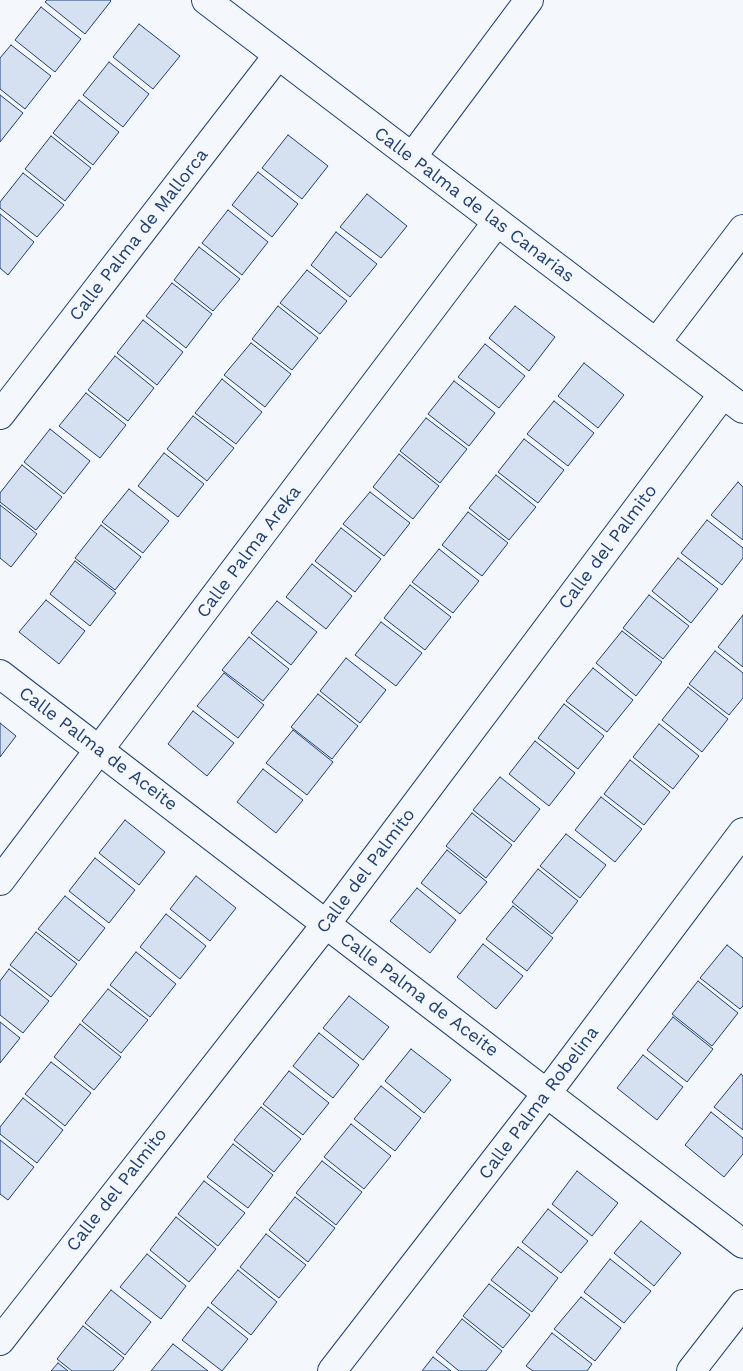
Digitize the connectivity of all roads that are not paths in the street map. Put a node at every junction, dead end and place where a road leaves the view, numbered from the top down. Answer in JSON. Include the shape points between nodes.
{"nodes":[{"id":1,"x":206,"y":0,"type":"edge"},
{"id":2,"x":530,"y":0,"type":"edge"},
{"id":3,"x":278,"y":55,"type":"junction"},
{"id":4,"x":412,"y":157,"type":"junction"},
{"id":5,"x":497,"y":222,"type":"junction"},
{"id":6,"x":743,"y":229,"type":"edge"},
{"id":7,"x":656,"y":343,"type":"junction"},
{"id":8,"x":733,"y":402,"type":"edge"},
{"id":9,"x":0,"y":415,"type":"edge"},
{"id":10,"x":0,"y":674,"type":"edge"},
{"id":11,"x":100,"y":750,"type":"junction"},
{"id":12,"x":743,"y":832,"type":"edge"},
{"id":13,"x":0,"y":881,"type":"edge"},
{"id":14,"x":326,"y":924,"type":"junction"},
{"id":15,"x":547,"y":1093,"type":"junction"},
{"id":16,"x":743,"y":1244,"type":"edge"},
{"id":17,"x":743,"y":1304,"type":"edge"},
{"id":18,"x":0,"y":1341,"type":"edge"},
{"id":19,"x":332,"y":1371,"type":"edge"},
{"id":20,"x":690,"y":1371,"type":"edge"}],
"edges":[{"from":1,"to":3,"type":"street","name":"Calle Palma de las Canarias"},
{"from":2,"to":4,"type":"street"},
{"from":3,"to":4,"type":"street","name":"Calle Palma de las Canarias"},
{"from":3,"to":9,"type":"street","name":"Calle Palma de Mallorca"},
{"from":4,"to":5,"type":"street","name":"Calle Palma de las Canarias"},
{"from":5,"to":7,"type":"street","name":"Calle Palma de las Canarias"},
{"from":5,"to":11,"type":"street","name":"Calle Palma Areka"},
{"from":6,"to":7,"type":"street"},
{"from":7,"to":8,"type":"street","name":"Calle Palma de las Canarias"},
{"from":8,"to":14,"type":"street","name":"Calle del Palmito"},
{"from":10,"to":11,"type":"street","name":"Calle Palma de Aceite"},
{"from":11,"to":13,"type":"street","name":"Calle Palma Areka"},
{"from":11,"to":14,"type":"street","name":"Calle Palma de Aceite"},
{"from":12,"to":15,"type":"street","name":"Calle Palma Robelina"},
{"from":14,"to":15,"type":"street","name":"Calle Palma de Aceite"},
{"from":14,"to":18,"type":"street","name":"Calle del Palmito"},
{"from":15,"to":16,"type":"street","name":"Calle Palma de Aceite"},
{"from":15,"to":19,"type":"street","name":"Calle Palma Robelina"},
{"from":17,"to":20,"type":"street"}]}
